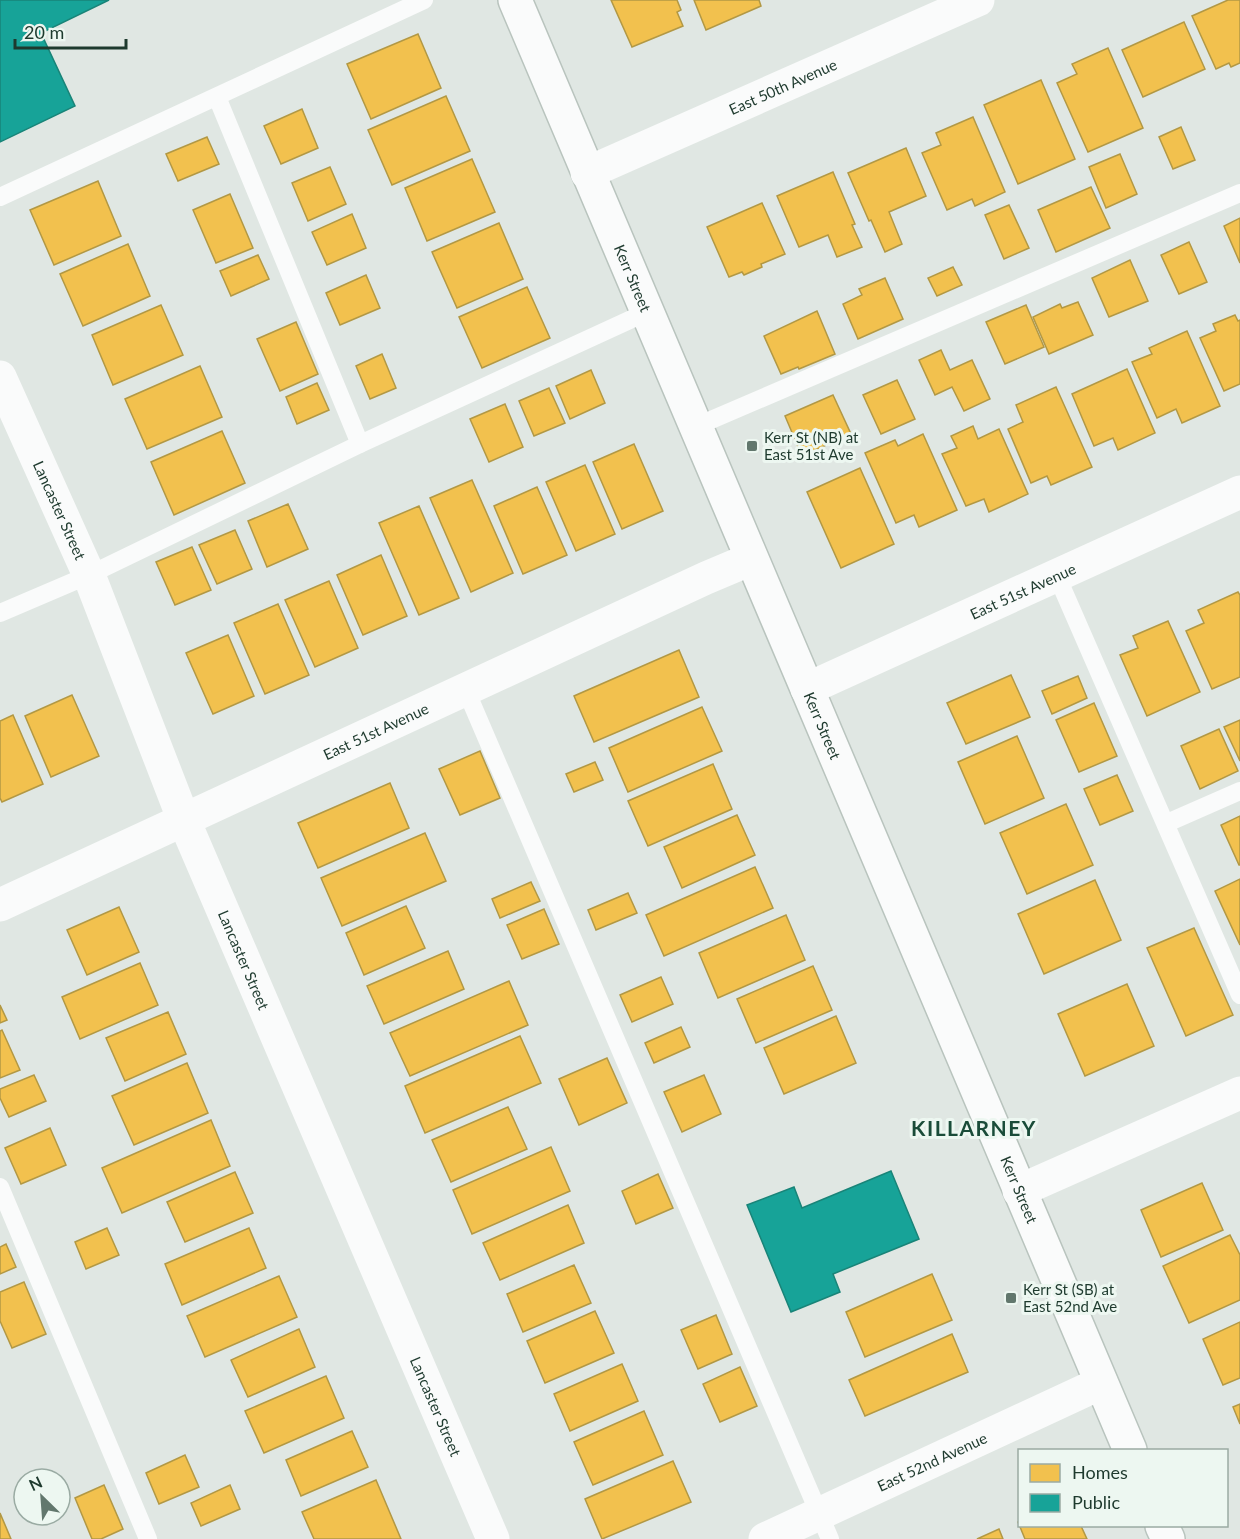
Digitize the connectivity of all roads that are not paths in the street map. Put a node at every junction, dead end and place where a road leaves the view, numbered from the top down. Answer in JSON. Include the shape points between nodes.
{"nodes":[{"id":1,"x":424,"y":0,"type":"edge"},
{"id":2,"x":515,"y":0,"type":"edge"},
{"id":3,"x":978,"y":0,"type":"edge"},
{"id":4,"x":217,"y":97,"type":"junction"},
{"id":5,"x":587,"y":173,"type":"junction"},
{"id":6,"x":1240,"y":193,"type":"edge"},
{"id":7,"x":0,"y":197,"type":"edge"},
{"id":8,"x":647,"y":312,"type":"junction"},
{"id":9,"x":0,"y":377,"type":"edge"},
{"id":10,"x":697,"y":426,"type":"junction"},
{"id":11,"x":360,"y":444,"type":"junction"},
{"id":12,"x":1240,"y":492,"type":"edge"},
{"id":13,"x":752,"y":559,"type":"junction"},
{"id":14,"x":88,"y":575,"type":"junction"},
{"id":15,"x":1058,"y":576,"type":"junction"},
{"id":16,"x":0,"y":613,"type":"edge"},
{"id":17,"x":807,"y":689,"type":"junction"},
{"id":18,"x":466,"y":690,"type":"junction"},
{"id":19,"x":1240,"y":791,"type":"edge"},
{"id":20,"x":183,"y":818,"type":"junction"},
{"id":21,"x":1167,"y":823,"type":"junction"},
{"id":22,"x":0,"y":904,"type":"edge"},
{"id":23,"x":1240,"y":995,"type":"edge"},
{"id":24,"x":1240,"y":1093,"type":"edge"},
{"id":25,"x":0,"y":1187,"type":"edge"},
{"id":26,"x":1019,"y":1191,"type":"junction"},
{"id":27,"x":1101,"y":1383,"type":"junction"},
{"id":28,"x":1130,"y":1449,"type":"edge"},
{"id":29,"x":825,"y":1527,"type":"edge"},
{"id":30,"x":148,"y":1539,"type":"edge"},
{"id":31,"x":493,"y":1539,"type":"edge"},
{"id":32,"x":765,"y":1539,"type":"edge"}],
"edges":[{"from":1,"to":4,"type":"lane"},
{"from":2,"to":5,"type":"street","name":"Kerr Street"},
{"from":3,"to":5,"type":"street","name":"East 50th Avenue"},
{"from":4,"to":7,"type":"lane"},
{"from":4,"to":11,"type":"lane"},
{"from":5,"to":8,"type":"street","name":"Kerr Street"},
{"from":6,"to":10,"type":"lane"},
{"from":8,"to":10,"type":"street","name":"Kerr Street"},
{"from":8,"to":11,"type":"lane"},
{"from":9,"to":14,"type":"street","name":"Lancaster Street"},
{"from":10,"to":13,"type":"street","name":"Kerr Street"},
{"from":11,"to":14,"type":"lane"},
{"from":12,"to":15,"type":"street","name":"East 51st Avenue"},
{"from":13,"to":17,"type":"street","name":"Kerr Street"},
{"from":13,"to":18,"type":"street","name":"East 51st Avenue"},
{"from":14,"to":16,"type":"lane"},
{"from":14,"to":20,"type":"street","name":"Lancaster Street"},
{"from":15,"to":17,"type":"street","name":"East 51st Avenue"},
{"from":15,"to":21,"type":"lane"},
{"from":17,"to":26,"type":"street","name":"Kerr Street"},
{"from":18,"to":20,"type":"street","name":"East 51st Avenue"},
{"from":18,"to":29,"type":"lane"},
{"from":19,"to":21,"type":"lane"},
{"from":20,"to":22,"type":"street","name":"East 51st Avenue"},
{"from":20,"to":31,"type":"street","name":"Lancaster Street"},
{"from":21,"to":23,"type":"lane"},
{"from":24,"to":26,"type":"street"},
{"from":25,"to":30,"type":"lane"},
{"from":26,"to":27,"type":"street","name":"Kerr Street"},
{"from":27,"to":28,"type":"street","name":"Kerr Street"},
{"from":27,"to":29,"type":"street","name":"East 52nd Avenue"},
{"from":29,"to":32,"type":"street","name":"East 52nd Avenue"}]}
